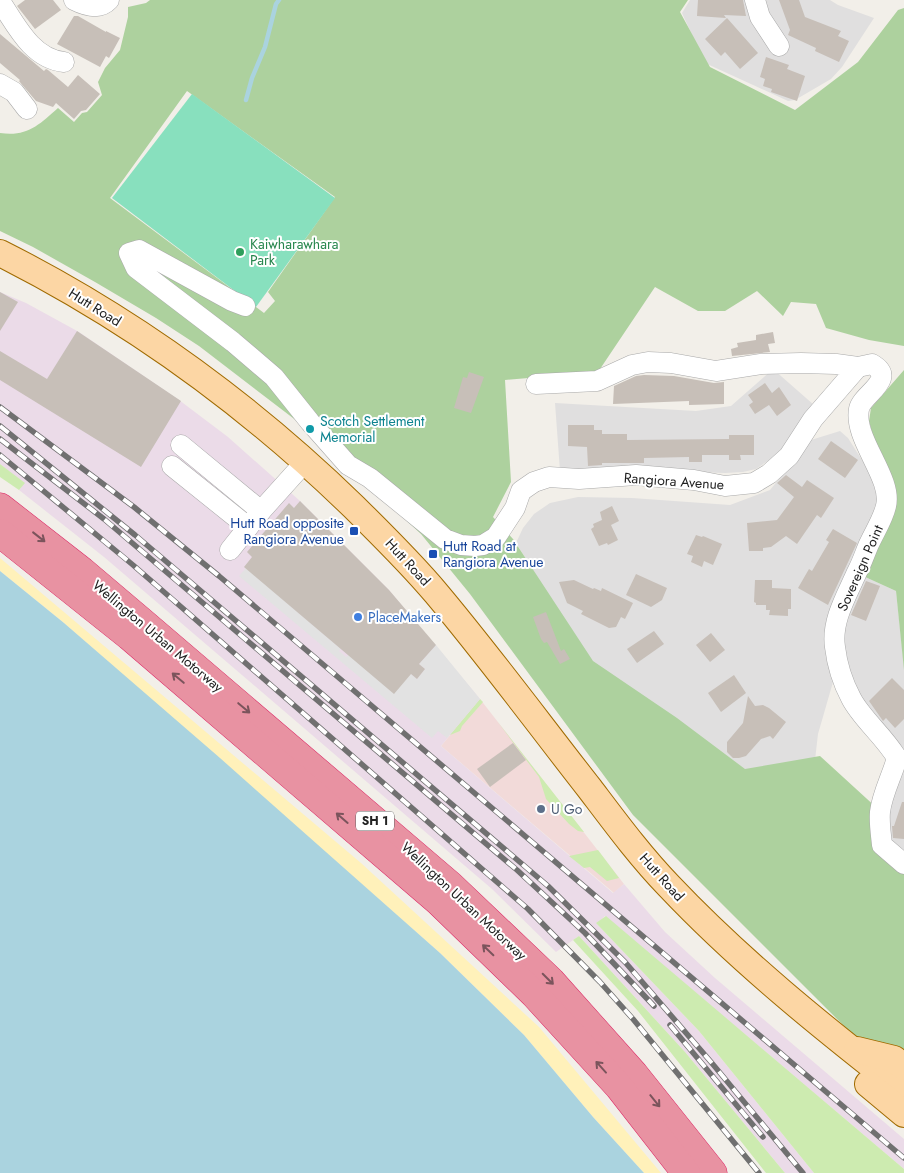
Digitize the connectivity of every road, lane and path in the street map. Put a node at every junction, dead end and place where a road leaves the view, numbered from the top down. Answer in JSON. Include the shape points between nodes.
{"nodes":[{"id":1,"x":74,"y":0,"type":"edge"},
{"id":2,"x":109,"y":0,"type":"edge"},
{"id":3,"x":755,"y":0,"type":"edge"},
{"id":4,"x":0,"y":1,"type":"edge"},
{"id":5,"x":779,"y":46,"type":"dead end"},
{"id":6,"x":64,"y":62,"type":"dead end"},
{"id":7,"x":0,"y":84,"type":"edge"},
{"id":8,"x":27,"y":109,"type":"dead end"},
{"id":9,"x":0,"y":253,"type":"edge"},
{"id":10,"x":245,"y":306,"type":"dead end"},
{"id":11,"x":858,"y":367,"type":"junction"},
{"id":12,"x":536,"y":384,"type":"dead end"},
{"id":13,"x":181,"y":445,"type":"dead end"},
{"id":14,"x":305,"y":462,"type":"junction"},
{"id":15,"x":348,"y":465,"type":"junction"},
{"id":16,"x":172,"y":466,"type":"dead end"},
{"id":17,"x":327,"y":481,"type":"junction"},
{"id":18,"x":0,"y":507,"type":"edge"},
{"id":19,"x":261,"y":511,"type":"junction"},
{"id":20,"x":248,"y":527,"type":"junction"},
{"id":21,"x":0,"y":533,"type":"edge"},
{"id":22,"x":230,"y":550,"type":"dead end"},
{"id":23,"x":904,"y":864,"type":"edge"},
{"id":24,"x":739,"y":954,"type":"junction"},
{"id":25,"x":849,"y":1048,"type":"junction"},
{"id":26,"x":904,"y":1067,"type":"edge"},
{"id":27,"x":904,"y":1091,"type":"edge"},
{"id":28,"x":904,"y":1114,"type":"edge"},
{"id":29,"x":686,"y":1173,"type":"edge"},
{"id":30,"x":713,"y":1173,"type":"edge"}],
"edges":[{"from":1,"to":2,"type":"street","via":[[88,7]]},
{"from":3,"to":5,"type":"street","via":[[760,17]]},
{"from":4,"to":6,"type":"street","via":[[34,48],[49,59]]},
{"from":7,"to":8,"type":"street","via":[[14,92]]},
{"from":9,"to":14,"type":"main road","name":"Hutt Road","via":[[150,340],[219,389]]},
{"from":10,"to":15,"type":"street","name":"Rangiora Avenue","via":[[138,250],[129,252],[136,268],[234,342],[274,377]]},
{"from":11,"to":12,"type":"street","via":[[761,364],[716,371],[648,362],[632,365],[597,381]]},
{"from":11,"to":15,"type":"street","name":"Rangiora Avenue","via":[[813,418],[790,456],[754,483],[725,486],[636,475],[579,479],[549,477],[521,491],[515,508],[496,537],[483,545],[461,545],[445,539],[370,478]]},
{"from":11,"to":23,"type":"street","name":"Sovereign Point","via":[[872,364],[881,374],[875,389],[862,401],[859,422],[887,491],[887,505],[847,590],[834,646],[851,699],[897,758],[884,794],[880,813],[881,833],[882,845]]},
{"from":13,"to":19,"type":"street"},
{"from":14,"to":17,"type":"main road","name":"Hutt Road"},
{"from":14,"to":19,"type":"street"},
{"from":15,"to":17,"type":"street","via":[[342,466]]},
{"from":16,"to":20,"type":"street"},
{"from":17,"to":24,"type":"main road","name":"Hutt Road","via":[[390,542],[436,593],[668,885]]},
{"from":18,"to":30,"type":"highway","name":"Wellington Urban Motorway","number":"SH 1","one_way":true,"via":[[127,608],[450,885],[551,981],[634,1074]]},
{"from":19,"to":20,"type":"street"},
{"from":20,"to":22,"type":"street"},
{"from":29,"to":21,"type":"highway","name":"Wellington Urban Motorway","number":"SH 1","one_way":true,"via":[[619,1087],[534,994],[439,902],[129,636]]},
{"from":24,"to":25,"type":"main road","name":"Hutt Road"},
{"from":24,"to":28,"type":"main road","name":"Hutt Road","via":[[814,1037]]},
{"from":25,"to":26,"type":"main road","via":[[894,1059]]},
{"from":25,"to":27,"type":"main road","name":"Hutt Road"},
{"from":25,"to":28,"type":"main road"}]}
